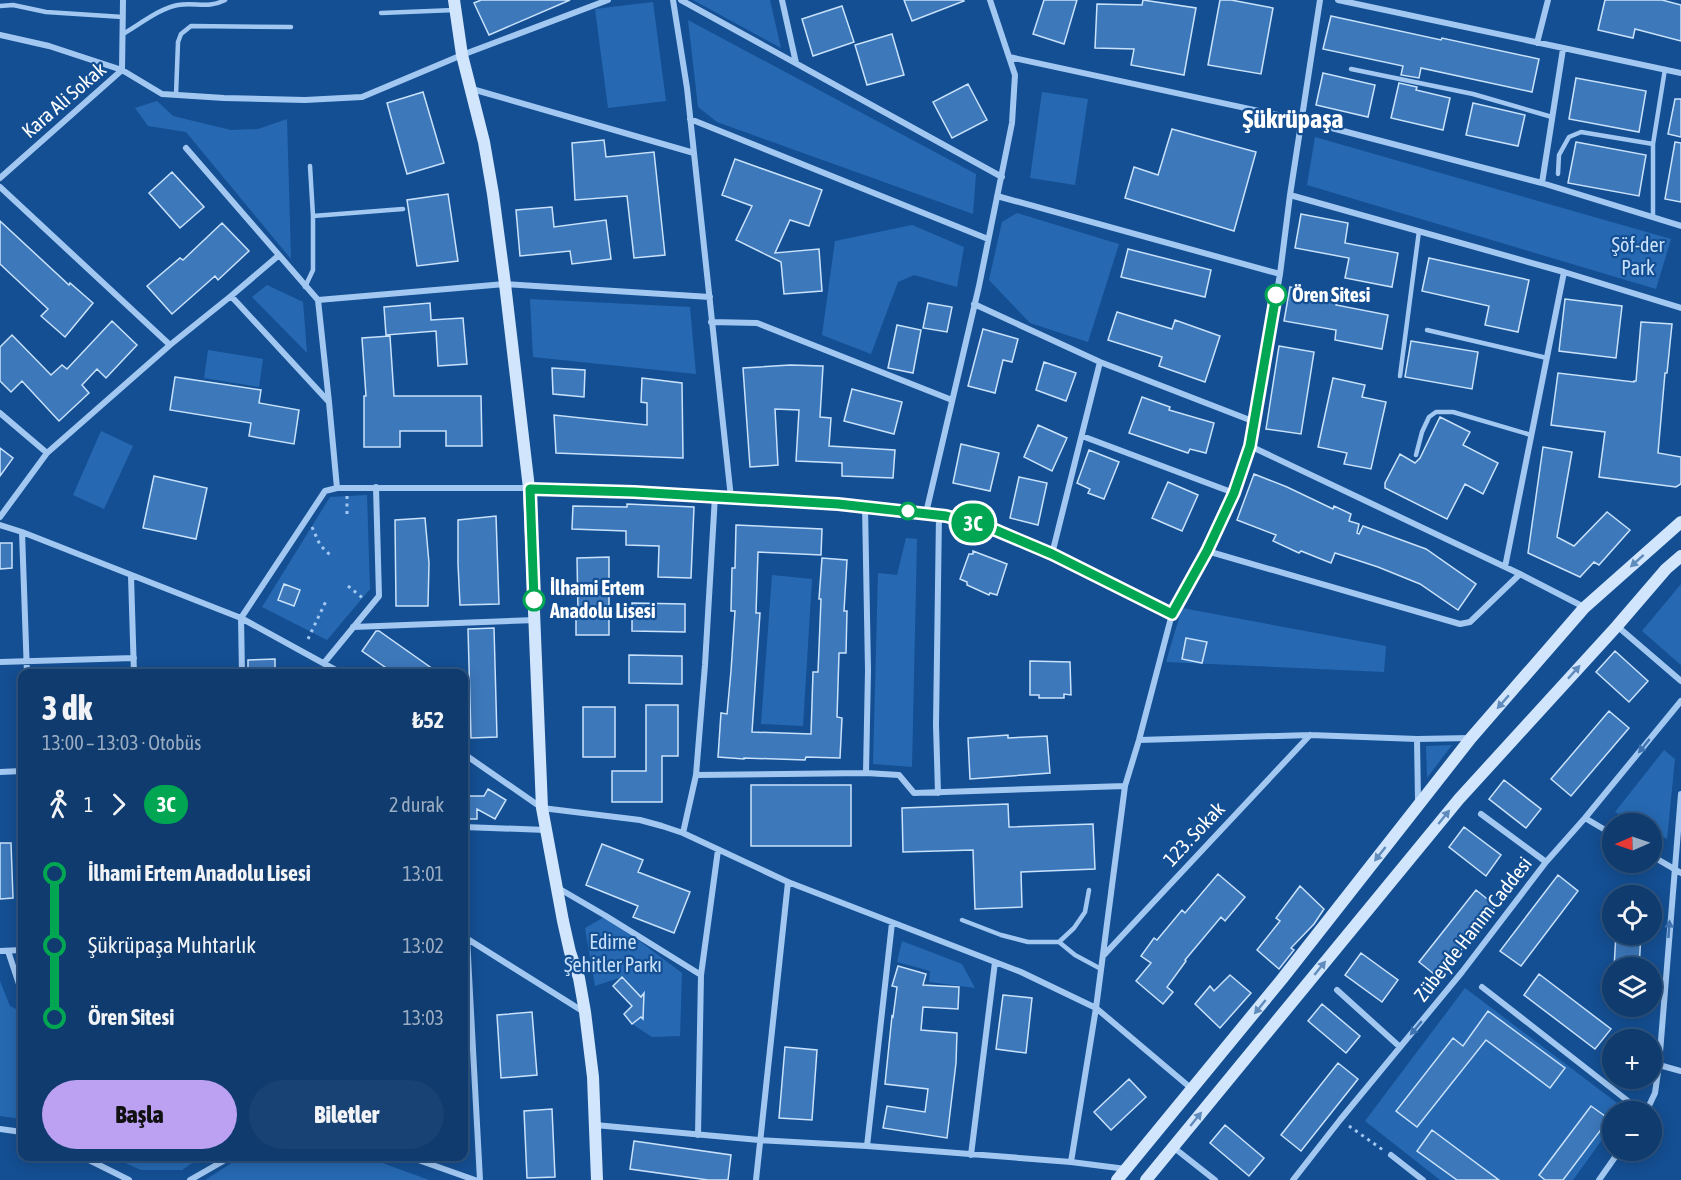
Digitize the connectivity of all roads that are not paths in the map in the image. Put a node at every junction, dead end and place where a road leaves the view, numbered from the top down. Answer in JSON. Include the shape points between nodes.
{"nodes":[{"id":1,"x":123,"y":0,"type":"edge"},
{"id":2,"x":225,"y":0,"type":"edge"},
{"id":3,"x":608,"y":0,"type":"edge"},
{"id":4,"x":673,"y":0,"type":"edge"},
{"id":5,"x":681,"y":0,"type":"edge"},
{"id":6,"x":782,"y":0,"type":"edge"},
{"id":7,"x":990,"y":0,"type":"edge"},
{"id":8,"x":1320,"y":0,"type":"edge"},
{"id":9,"x":1338,"y":0,"type":"edge"},
{"id":10,"x":1548,"y":0,"type":"edge"},
{"id":11,"x":454,"y":5,"type":"edge"},
{"id":12,"x":0,"y":6,"type":"edge"},
{"id":13,"x":381,"y":13,"type":"dead end"},
{"id":14,"x":123,"y":17,"type":"junction"},
{"id":15,"x":291,"y":27,"type":"dead end"},
{"id":16,"x":123,"y":34,"type":"junction"},
{"id":17,"x":0,"y":35,"type":"edge"},
{"id":18,"x":1537,"y":43,"type":"junction"},
{"id":19,"x":1563,"y":49,"type":"junction"},
{"id":20,"x":462,"y":55,"type":"junction"},
{"id":21,"x":1009,"y":57,"type":"junction"},
{"id":22,"x":796,"y":63,"type":"junction"},
{"id":23,"x":1351,"y":69,"type":"dead end"},
{"id":24,"x":1665,"y":69,"type":"junction"},
{"id":25,"x":122,"y":70,"type":"junction"},
{"id":26,"x":1681,"y":73,"type":"edge"},
{"id":27,"x":472,"y":89,"type":"junction"},
{"id":28,"x":176,"y":95,"type":"junction"},
{"id":29,"x":1552,"y":117,"type":"junction"},
{"id":30,"x":690,"y":119,"type":"junction"},
{"id":31,"x":1301,"y":120,"type":"junction"},
{"id":32,"x":1653,"y":144,"type":"junction"},
{"id":33,"x":186,"y":148,"type":"dead end"},
{"id":34,"x":694,"y":153,"type":"junction"},
{"id":35,"x":310,"y":166,"type":"dead end"},
{"id":36,"x":1558,"y":174,"type":"dead end"},
{"id":37,"x":1002,"y":177,"type":"junction"},
{"id":38,"x":0,"y":178,"type":"edge"},
{"id":39,"x":1542,"y":183,"type":"junction"},
{"id":40,"x":0,"y":187,"type":"edge"},
{"id":41,"x":1290,"y":195,"type":"junction"},
{"id":42,"x":997,"y":196,"type":"junction"},
{"id":43,"x":403,"y":209,"type":"dead end"},
{"id":44,"x":314,"y":216,"type":"junction"},
{"id":45,"x":1653,"y":217,"type":"junction"},
{"id":46,"x":1681,"y":226,"type":"edge"},
{"id":47,"x":1419,"y":231,"type":"junction"},
{"id":48,"x":988,"y":239,"type":"junction"},
{"id":49,"x":278,"y":256,"type":"junction"},
{"id":50,"x":1564,"y":272,"type":"junction"},
{"id":51,"x":1280,"y":274,"type":"junction"},
{"id":52,"x":505,"y":284,"type":"junction"},
{"id":53,"x":305,"y":287,"type":"junction"},
{"id":54,"x":231,"y":296,"type":"junction"},
{"id":55,"x":710,"y":297,"type":"junction"},
{"id":56,"x":318,"y":300,"type":"junction"},
{"id":57,"x":974,"y":304,"type":"junction"},
{"id":58,"x":1681,"y":308,"type":"edge"},
{"id":59,"x":711,"y":322,"type":"junction"},
{"id":60,"x":1427,"y":330,"type":"dead end"},
{"id":61,"x":170,"y":345,"type":"junction"},
{"id":62,"x":1547,"y":358,"type":"junction"},
{"id":63,"x":1100,"y":362,"type":"junction"},
{"id":64,"x":1400,"y":376,"type":"dead end"},
{"id":65,"x":952,"y":400,"type":"junction"},
{"id":66,"x":329,"y":402,"type":"junction"},
{"id":67,"x":0,"y":413,"type":"edge"},
{"id":68,"x":1255,"y":422,"type":"junction"},
{"id":69,"x":1531,"y":435,"type":"junction"},
{"id":70,"x":1082,"y":436,"type":"junction"},
{"id":71,"x":1250,"y":446,"type":"junction"},
{"id":72,"x":47,"y":453,"type":"junction"},
{"id":73,"x":1416,"y":455,"type":"dead end"},
{"id":74,"x":337,"y":488,"type":"junction"},
{"id":75,"x":376,"y":488,"type":"junction"},
{"id":76,"x":530,"y":489,"type":"junction"},
{"id":77,"x":1234,"y":493,"type":"junction"},
{"id":78,"x":715,"y":496,"type":"junction"},
{"id":79,"x":731,"y":498,"type":"junction"},
{"id":80,"x":865,"y":506,"type":"junction"},
{"id":81,"x":926,"y":513,"type":"junction"},
{"id":82,"x":939,"y":515,"type":"junction"},
{"id":83,"x":0,"y":517,"type":"edge"},
{"id":84,"x":1681,"y":522,"type":"edge"},
{"id":85,"x":0,"y":525,"type":"edge"},
{"id":86,"x":22,"y":532,"type":"junction"},
{"id":87,"x":1207,"y":551,"type":"junction"},
{"id":88,"x":1052,"y":554,"type":"junction"},
{"id":89,"x":1681,"y":556,"type":"edge"},
{"id":90,"x":1505,"y":567,"type":"junction"},
{"id":91,"x":1520,"y":574,"type":"junction"},
{"id":92,"x":131,"y":576,"type":"junction"},
{"id":93,"x":1584,"y":608,"type":"junction"},
{"id":94,"x":1172,"y":614,"type":"junction"},
{"id":95,"x":242,"y":618,"type":"junction"},
{"id":96,"x":535,"y":620,"type":"junction"},
{"id":97,"x":1617,"y":626,"type":"junction"},
{"id":98,"x":353,"y":627,"type":"junction"},
{"id":99,"x":134,"y":658,"type":"junction"},
{"id":100,"x":0,"y":662,"type":"edge"},
{"id":101,"x":27,"y":662,"type":"junction"},
{"id":102,"x":324,"y":663,"type":"junction"},
{"id":103,"x":27,"y":669,"type":"edge"},
{"id":104,"x":134,"y":669,"type":"edge"},
{"id":105,"x":242,"y":669,"type":"edge"},
{"id":106,"x":334,"y":669,"type":"edge"},
{"id":107,"x":1681,"y":681,"type":"edge"},
{"id":108,"x":1681,"y":701,"type":"edge"},
{"id":109,"x":1310,"y":735,"type":"junction"},
{"id":110,"x":1471,"y":738,"type":"junction"},
{"id":111,"x":1417,"y":739,"type":"junction"},
{"id":112,"x":1139,"y":740,"type":"junction"},
{"id":113,"x":468,"y":757,"type":"edge"},
{"id":114,"x":18,"y":771,"type":"edge"},
{"id":115,"x":0,"y":772,"type":"edge"},
{"id":116,"x":866,"y":772,"type":"junction"},
{"id":117,"x":696,"y":775,"type":"junction"},
{"id":118,"x":1125,"y":786,"type":"junction"},
{"id":119,"x":938,"y":793,"type":"junction"},
{"id":120,"x":1681,"y":794,"type":"edge"},
{"id":121,"x":1419,"y":805,"type":"junction"},
{"id":122,"x":542,"y":808,"type":"junction"},
{"id":123,"x":1480,"y":814,"type":"dead end"},
{"id":124,"x":1585,"y":818,"type":"junction"},
{"id":125,"x":468,"y":827,"type":"edge"},
{"id":126,"x":1602,"y":828,"type":"edge"},
{"id":127,"x":546,"y":830,"type":"junction"},
{"id":128,"x":683,"y":833,"type":"junction"},
{"id":129,"x":718,"y":850,"type":"junction"},
{"id":130,"x":1546,"y":862,"type":"junction"},
{"id":131,"x":1662,"y":862,"type":"edge"},
{"id":132,"x":1674,"y":869,"type":"junction"},
{"id":133,"x":1681,"y":873,"type":"edge"},
{"id":134,"x":788,"y":882,"type":"junction"},
{"id":135,"x":557,"y":888,"type":"junction"},
{"id":136,"x":1089,"y":890,"type":"dead end"},
{"id":137,"x":962,"y":920,"type":"dead end"},
{"id":138,"x":892,"y":923,"type":"junction"},
{"id":139,"x":468,"y":940,"type":"edge"},
{"id":140,"x":1059,"y":942,"type":"junction"},
{"id":141,"x":4,"y":951,"type":"edge"},
{"id":142,"x":1102,"y":957,"type":"junction"},
{"id":143,"x":995,"y":962,"type":"junction"},
{"id":144,"x":1101,"y":969,"type":"junction"},
{"id":145,"x":700,"y":975,"type":"junction"},
{"id":146,"x":18,"y":984,"type":"edge"},
{"id":147,"x":468,"y":986,"type":"edge"},
{"id":148,"x":1482,"y":987,"type":"dead end"},
{"id":149,"x":1337,"y":990,"type":"dead end"},
{"id":150,"x":1096,"y":1008,"type":"junction"},
{"id":151,"x":585,"y":1012,"type":"junction"},
{"id":152,"x":1662,"y":1029,"type":"edge"},
{"id":153,"x":1400,"y":1047,"type":"junction"},
{"id":154,"x":1662,"y":1066,"type":"edge"},
{"id":155,"x":1681,"y":1071,"type":"edge"},
{"id":156,"x":1192,"y":1089,"type":"junction"},
{"id":157,"x":1630,"y":1101,"type":"edge"},
{"id":158,"x":595,"y":1125,"type":"junction"},
{"id":159,"x":0,"y":1129,"type":"edge"},
{"id":160,"x":18,"y":1131,"type":"edge"},
{"id":161,"x":698,"y":1135,"type":"junction"},
{"id":162,"x":759,"y":1140,"type":"junction"},
{"id":163,"x":867,"y":1146,"type":"junction"},
{"id":164,"x":1173,"y":1147,"type":"junction"},
{"id":165,"x":971,"y":1155,"type":"junction"},
{"id":166,"x":1390,"y":1155,"type":"road end"},
{"id":167,"x":91,"y":1161,"type":"edge"},
{"id":168,"x":223,"y":1161,"type":"edge"},
{"id":169,"x":421,"y":1161,"type":"edge"},
{"id":170,"x":1612,"y":1161,"type":"edge"},
{"id":171,"x":1071,"y":1162,"type":"junction"},
{"id":172,"x":1127,"y":1169,"type":"junction"},
{"id":173,"x":129,"y":1180,"type":"edge"},
{"id":174,"x":190,"y":1180,"type":"edge"},
{"id":175,"x":475,"y":1180,"type":"edge"},
{"id":176,"x":480,"y":1180,"type":"edge"},
{"id":177,"x":597,"y":1180,"type":"edge"},
{"id":178,"x":756,"y":1180,"type":"edge"},
{"id":179,"x":1117,"y":1180,"type":"edge"},
{"id":180,"x":1146,"y":1180,"type":"edge"},
{"id":181,"x":1215,"y":1180,"type":"edge"},
{"id":182,"x":1293,"y":1180,"type":"edge"},
{"id":183,"x":1423,"y":1180,"type":"edge"},
{"id":184,"x":1599,"y":1180,"type":"edge"}],
"edges":[{"from":1,"to":14,"type":"street"},
{"from":2,"to":16,"type":"lane","via":[[215,6],[177,5]]},
{"from":3,"to":20,"type":"street"},
{"from":4,"to":30,"type":"street"},
{"from":5,"to":22,"type":"street"},
{"from":6,"to":22,"type":"street"},
{"from":7,"to":21,"type":"street"},
{"from":8,"to":31,"type":"street"},
{"from":9,"to":18,"type":"street"},
{"from":10,"to":18,"type":"street"},
{"from":11,"to":13,"type":"lane"},
{"from":11,"to":20,"type":"main road"},
{"from":12,"to":14,"type":"lane"},
{"from":14,"to":16,"type":"street"},
{"from":15,"to":28,"type":"lane","via":[[192,26],[181,34],[178,42]]},
{"from":16,"to":25,"type":"street"},
{"from":17,"to":25,"type":"street"},
{"from":18,"to":19,"type":"street"},
{"from":19,"to":24,"type":"street"},
{"from":19,"to":29,"type":"street"},
{"from":20,"to":27,"type":"main road"},
{"from":20,"to":28,"type":"street","via":[[362,97],[305,100]]},
{"from":21,"to":31,"type":"street"},
{"from":21,"to":37,"type":"street","via":[[1015,75],[1012,123]]},
{"from":22,"to":37,"type":"street"},
{"from":23,"to":29,"type":"lane","via":[[1473,94]]},
{"from":24,"to":26,"type":"street"},
{"from":24,"to":32,"type":"lane"},
{"from":25,"to":28,"type":"street","via":[[162,94]]},
{"from":25,"to":38,"type":"street","name":"Kara Ali Sokak"},
{"from":27,"to":34,"type":"street"},
{"from":27,"to":52,"type":"main road","via":[[493,195]]},
{"from":29,"to":39,"type":"street"},
{"from":30,"to":34,"type":"street"},
{"from":30,"to":48,"type":"street"},
{"from":31,"to":39,"type":"street"},
{"from":31,"to":41,"type":"street"},
{"from":32,"to":36,"type":"lane","via":[[1581,132],[1569,137],[1559,155]]},
{"from":32,"to":45,"type":"lane"},
{"from":33,"to":49,"type":"street"},
{"from":34,"to":55,"type":"street"},
{"from":35,"to":44,"type":"lane"},
{"from":37,"to":42,"type":"street"},
{"from":39,"to":45,"type":"street"},
{"from":40,"to":61,"type":"street"},
{"from":41,"to":47,"type":"street"},
{"from":41,"to":51,"type":"street"},
{"from":42,"to":48,"type":"street"},
{"from":42,"to":51,"type":"street"},
{"from":43,"to":44,"type":"lane"},
{"from":44,"to":53,"type":"lane","via":[[313,270]]},
{"from":45,"to":46,"type":"street"},
{"from":47,"to":50,"type":"street"},
{"from":47,"to":64,"type":"lane"},
{"from":48,"to":57,"type":"street"},
{"from":49,"to":53,"type":"street"},
{"from":49,"to":54,"type":"street"},
{"from":50,"to":58,"type":"street"},
{"from":50,"to":62,"type":"street"},
{"from":51,"to":68,"type":"street"},
{"from":52,"to":55,"type":"street"},
{"from":52,"to":56,"type":"street"},
{"from":52,"to":76,"type":"main road"},
{"from":53,"to":56,"type":"street"},
{"from":54,"to":61,"type":"street"},
{"from":54,"to":66,"type":"street"},
{"from":55,"to":59,"type":"street"},
{"from":56,"to":66,"type":"street"},
{"from":57,"to":63,"type":"street"},
{"from":57,"to":65,"type":"street"},
{"from":59,"to":65,"type":"street","via":[[757,323]]},
{"from":59,"to":79,"type":"street"},
{"from":60,"to":62,"type":"lane"},
{"from":61,"to":72,"type":"street"},
{"from":62,"to":69,"type":"street"},
{"from":63,"to":68,"type":"street"},
{"from":63,"to":70,"type":"street"},
{"from":65,"to":81,"type":"street"},
{"from":66,"to":74,"type":"street"},
{"from":67,"to":72,"type":"street"},
{"from":68,"to":71,"type":"street"},
{"from":69,"to":73,"type":"lane","via":[[1453,412],[1436,412],[1422,432]]},
{"from":69,"to":90,"type":"street"},
{"from":70,"to":77,"type":"street"},
{"from":70,"to":88,"type":"street"},
{"from":71,"to":77,"type":"street"},
{"from":71,"to":90,"type":"street"},
{"from":72,"to":83,"type":"street"},
{"from":74,"to":75,"type":"street"},
{"from":74,"to":95,"type":"street","via":[[325,491]]},
{"from":75,"to":76,"type":"street"},
{"from":75,"to":98,"type":"street","via":[[379,596]]},
{"from":76,"to":78,"type":"street"},
{"from":76,"to":96,"type":"main road"},
{"from":77,"to":87,"type":"street"},
{"from":78,"to":79,"type":"street"},
{"from":78,"to":117,"type":"street"},
{"from":79,"to":80,"type":"street"},
{"from":80,"to":81,"type":"street"},
{"from":80,"to":116,"type":"street"},
{"from":81,"to":82,"type":"street"},
{"from":82,"to":88,"type":"street","via":[[993,529]]},
{"from":82,"to":119,"type":"street"},
{"from":84,"to":93,"type":"main road","one_way":true},
{"from":85,"to":86,"type":"street"},
{"from":86,"to":92,"type":"street"},
{"from":86,"to":101,"type":"street"},
{"from":87,"to":91,"type":"street","via":[[1460,624],[1470,622]]},
{"from":87,"to":94,"type":"street"},
{"from":88,"to":94,"type":"street"},
{"from":89,"to":97,"type":"main road"},
{"from":90,"to":91,"type":"street"},
{"from":91,"to":93,"type":"street"},
{"from":92,"to":95,"type":"street"},
{"from":92,"to":99,"type":"street"},
{"from":93,"to":110,"type":"main road","one_way":true},
{"from":94,"to":112,"type":"street"},
{"from":95,"to":102,"type":"street"},
{"from":95,"to":105,"type":"street"},
{"from":96,"to":98,"type":"street"},
{"from":96,"to":122,"type":"main road"},
{"from":97,"to":107,"type":"street"},
{"from":164,"to":97,"type":"main road","one_way":true,"via":[[1459,799]]},
{"from":98,"to":102,"type":"street"},
{"from":99,"to":101,"type":"street"},
{"from":99,"to":104,"type":"street"},
{"from":100,"to":101,"type":"street"},
{"from":101,"to":103,"type":"street"},
{"from":102,"to":106,"type":"street"},
{"from":108,"to":124,"type":"street","name":"Zübeyde Hanım Caddesi","one_way":true},
{"from":109,"to":111,"type":"street"},
{"from":109,"to":112,"type":"street"},
{"from":109,"to":142,"type":"street","name":"123. Sokak"},
{"from":110,"to":111,"type":"street"},
{"from":110,"to":121,"type":"main road"},
{"from":111,"to":121,"type":"street"},
{"from":112,"to":118,"type":"street"},
{"from":113,"to":122,"type":"street"},
{"from":114,"to":115,"type":"street"},
{"from":116,"to":117,"type":"street"},
{"from":116,"to":119,"type":"street","via":[[899,775],[914,793]]},
{"from":117,"to":128,"type":"street"},
{"from":118,"to":119,"type":"street"},
{"from":118,"to":142,"type":"street"},
{"from":120,"to":132,"type":"street"},
{"from":121,"to":156,"type":"main road","one_way":true},
{"from":122,"to":127,"type":"main road"},
{"from":122,"to":128,"type":"street","via":[[640,820]]},
{"from":123,"to":130,"type":"street"},
{"from":124,"to":126,"type":"street"},
{"from":124,"to":130,"type":"street","name":"Zübeyde Hanım Caddesi"},
{"from":125,"to":127,"type":"street"},
{"from":127,"to":135,"type":"main road"},
{"from":128,"to":129,"type":"street"},
{"from":129,"to":134,"type":"street"},
{"from":129,"to":145,"type":"street"},
{"from":130,"to":153,"type":"street","name":"Zübeyde Hanım Caddesi","one_way":true},
{"from":131,"to":132,"type":"street"},
{"from":132,"to":133,"type":"street"},
{"from":152,"to":132,"type":"street","one_way":true},
{"from":134,"to":138,"type":"street"},
{"from":134,"to":162,"type":"street"},
{"from":135,"to":145,"type":"street"},
{"from":135,"to":151,"type":"main road"},
{"from":136,"to":140,"type":"lane","via":[[1085,912]]},
{"from":137,"to":140,"type":"lane","via":[[1028,942]]},
{"from":138,"to":143,"type":"street"},
{"from":138,"to":163,"type":"street"},
{"from":139,"to":151,"type":"street"},
{"from":140,"to":144,"type":"lane"},
{"from":141,"to":146,"type":"street"},
{"from":142,"to":144,"type":"street"},
{"from":143,"to":150,"type":"street"},
{"from":143,"to":165,"type":"street"},
{"from":144,"to":150,"type":"street"},
{"from":145,"to":161,"type":"street"},
{"from":147,"to":176,"type":"street"},
{"from":148,"to":157,"type":"street"},
{"from":149,"to":153,"type":"street"},
{"from":150,"to":156,"type":"street"},
{"from":150,"to":171,"type":"street"},
{"from":151,"to":158,"type":"main road"},
{"from":153,"to":182,"type":"street","name":"Zübeyde Hanım Caddesi"},
{"from":154,"to":155,"type":"street"},
{"from":156,"to":172,"type":"main road"},
{"from":158,"to":161,"type":"street"},
{"from":158,"to":177,"type":"main road"},
{"from":159,"to":160,"type":"street"},
{"from":161,"to":162,"type":"street"},
{"from":162,"to":163,"type":"street"},
{"from":162,"to":178,"type":"street"},
{"from":163,"to":165,"type":"street"},
{"from":164,"to":180,"type":"main road"},
{"from":164,"to":181,"type":"street"},
{"from":165,"to":171,"type":"street"},
{"from":166,"to":183,"type":"street"},
{"from":167,"to":173,"type":"street"},
{"from":168,"to":174,"type":"street"},
{"from":169,"to":175,"type":"street"},
{"from":170,"to":184,"type":"street"},
{"from":171,"to":172,"type":"street"},
{"from":172,"to":179,"type":"main road"}]}
